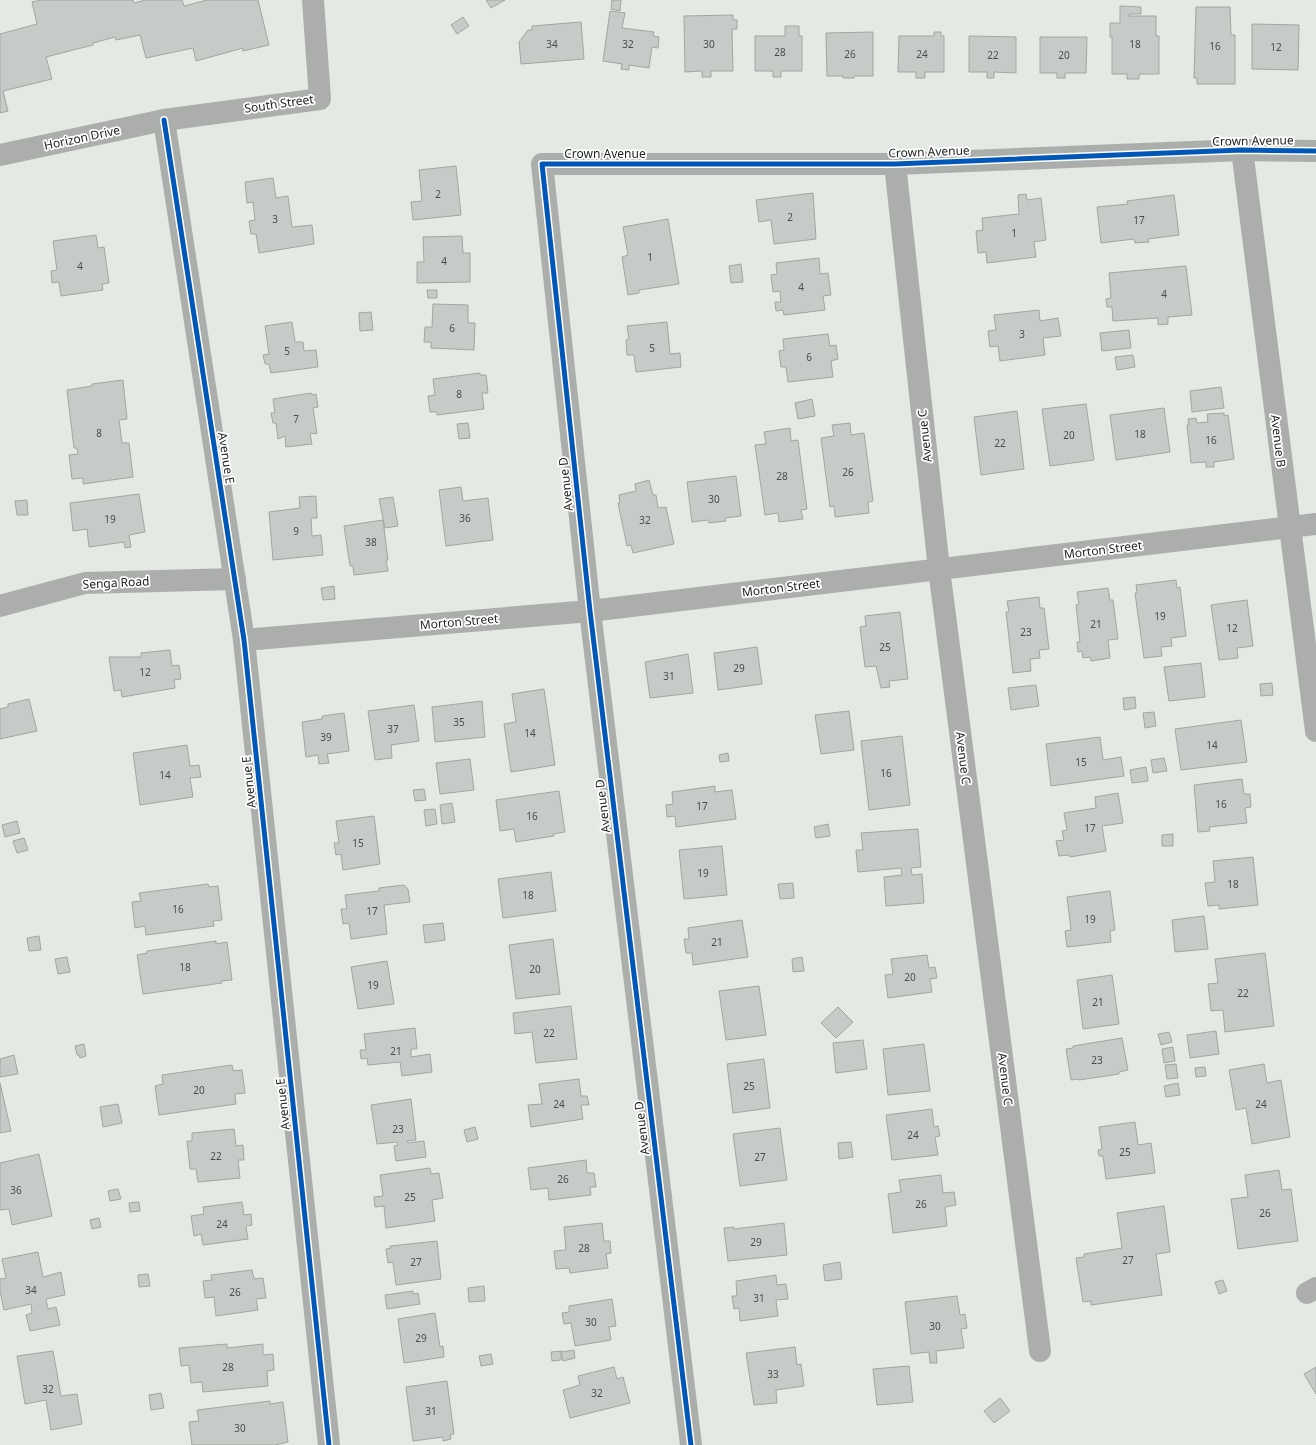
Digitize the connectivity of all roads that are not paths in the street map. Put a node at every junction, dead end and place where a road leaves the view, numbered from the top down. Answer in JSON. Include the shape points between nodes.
{"nodes":[{"id":1,"x":313,"y":0,"type":"edge"},
{"id":2,"x":164,"y":120,"type":"junction"},
{"id":3,"x":1242,"y":150,"type":"junction"},
{"id":4,"x":1316,"y":151,"type":"edge"},
{"id":5,"x":0,"y":155,"type":"edge"},
{"id":6,"x":542,"y":164,"type":"joint"},
{"id":7,"x":895,"y":164,"type":"junction"},
{"id":8,"x":1316,"y":524,"type":"edge"},
{"id":9,"x":1289,"y":528,"type":"junction"},
{"id":10,"x":939,"y":569,"type":"junction"},
{"id":11,"x":235,"y":579,"type":"junction"},
{"id":12,"x":0,"y":606,"type":"edge"},
{"id":13,"x":590,"y":611,"type":"junction"},
{"id":14,"x":244,"y":640,"type":"junction"},
{"id":15,"x":1316,"y":731,"type":"edge"},
{"id":16,"x":1040,"y":1351,"type":"dead end"},
{"id":17,"x":329,"y":1445,"type":"edge"},
{"id":18,"x":691,"y":1445,"type":"edge"}],
"edges":[{"from":1,"to":2,"type":"street","name":"South Street","via":[[320,99]]},
{"from":2,"to":5,"type":"street","name":"Horizon Drive"},
{"from":2,"to":11,"type":"street","name":"Avenue E"},
{"from":3,"to":4,"type":"street","name":"Crown Avenue"},
{"from":3,"to":7,"type":"street","name":"Crown Avenue"},
{"from":3,"to":9,"type":"street","name":"Avenue B"},
{"from":6,"to":7,"type":"street","name":"Crown Avenue"},
{"from":6,"to":13,"type":"street","name":"Avenue D"},
{"from":7,"to":10,"type":"street","name":"Avenue C"},
{"from":8,"to":9,"type":"street","name":"Morton Street"},
{"from":9,"to":10,"type":"street","name":"Morton Street"},
{"from":9,"to":15,"type":"street","name":"Avenue B"},
{"from":10,"to":13,"type":"street","name":"Morton Street"},
{"from":10,"to":16,"type":"street","name":"Avenue C"},
{"from":11,"to":12,"type":"street","name":"Senga Road","via":[[85,583]]},
{"from":11,"to":14,"type":"street","name":"Avenue E"},
{"from":13,"to":14,"type":"street","name":"Morton Street"},
{"from":13,"to":18,"type":"street","name":"Avenue D"},
{"from":14,"to":17,"type":"street","name":"Avenue E"}]}
